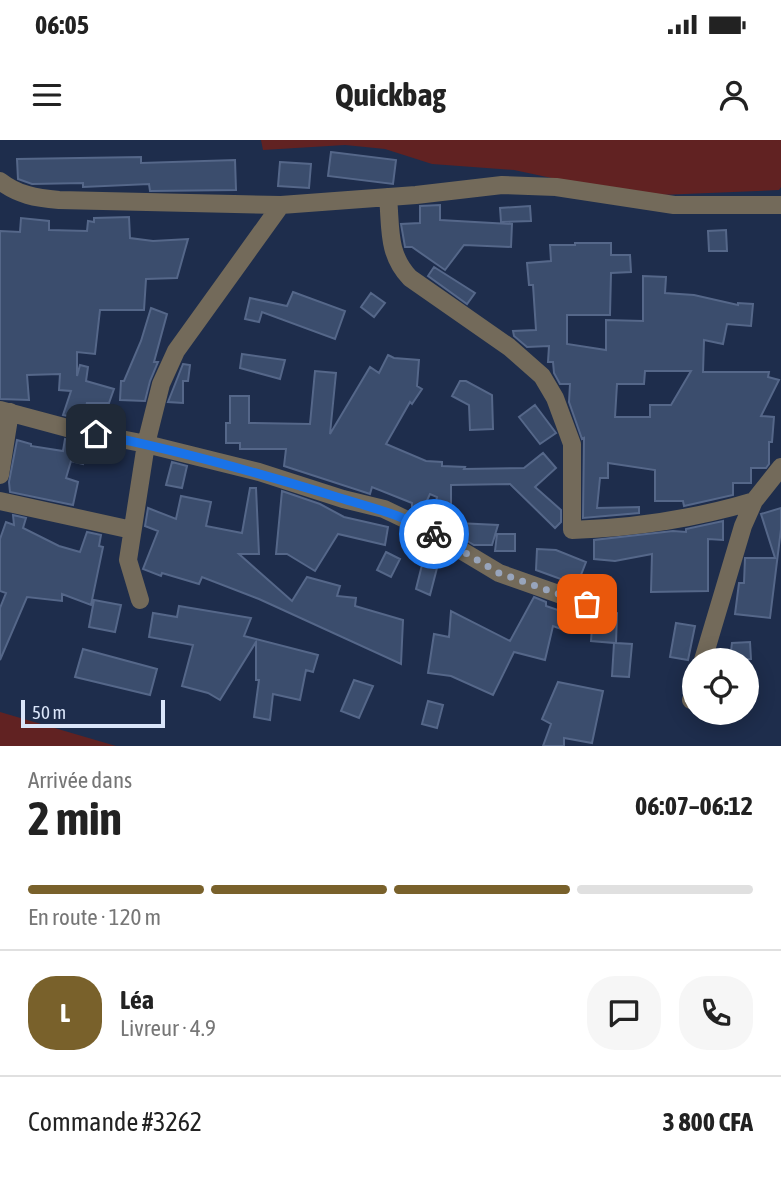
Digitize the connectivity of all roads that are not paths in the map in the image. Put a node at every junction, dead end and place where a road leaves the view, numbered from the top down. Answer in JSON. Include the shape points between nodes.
{"nodes":[{"id":1,"x":0,"y":181,"type":"edge"},
{"id":2,"x":388,"y":197,"type":"junction"},
{"id":3,"x":281,"y":205,"type":"junction"},
{"id":4,"x":781,"y":205,"type":"edge"},
{"id":5,"x":5,"y":411,"type":"edge"},
{"id":6,"x":146,"y":444,"type":"junction"},
{"id":7,"x":781,"y":467,"type":"edge"},
{"id":8,"x":0,"y":475,"type":"edge"},
{"id":9,"x":0,"y":501,"type":"edge"},
{"id":10,"x":754,"y":501,"type":"junction"},
{"id":11,"x":132,"y":530,"type":"junction"},
{"id":12,"x":140,"y":600,"type":"dead end"},
{"id":13,"x":587,"y":604,"type":"dead end"},
{"id":14,"x":706,"y":648,"type":"edge"}],
"edges":[{"from":1,"to":3,"type":"street","via":[[35,198]]},
{"from":2,"to":3,"type":"street"},
{"from":2,"to":4,"type":"street","via":[[532,185],[674,205]]},
{"from":2,"to":10,"type":"street","via":[[399,266],[509,347],[542,376],[555,398],[572,444],[572,530],[709,515]]},
{"from":3,"to":6,"type":"street","via":[[176,351],[161,384]]},
{"from":5,"to":6,"type":"street"},
{"from":5,"to":8,"type":"street"},
{"from":6,"to":11,"type":"street"},
{"from":6,"to":13,"type":"street","via":[[384,509],[499,573]]},
{"from":7,"to":10,"type":"street"},
{"from":9,"to":11,"type":"street"},
{"from":10,"to":14,"type":"street"},
{"from":11,"to":12,"type":"street","via":[[128,560]]}]}
